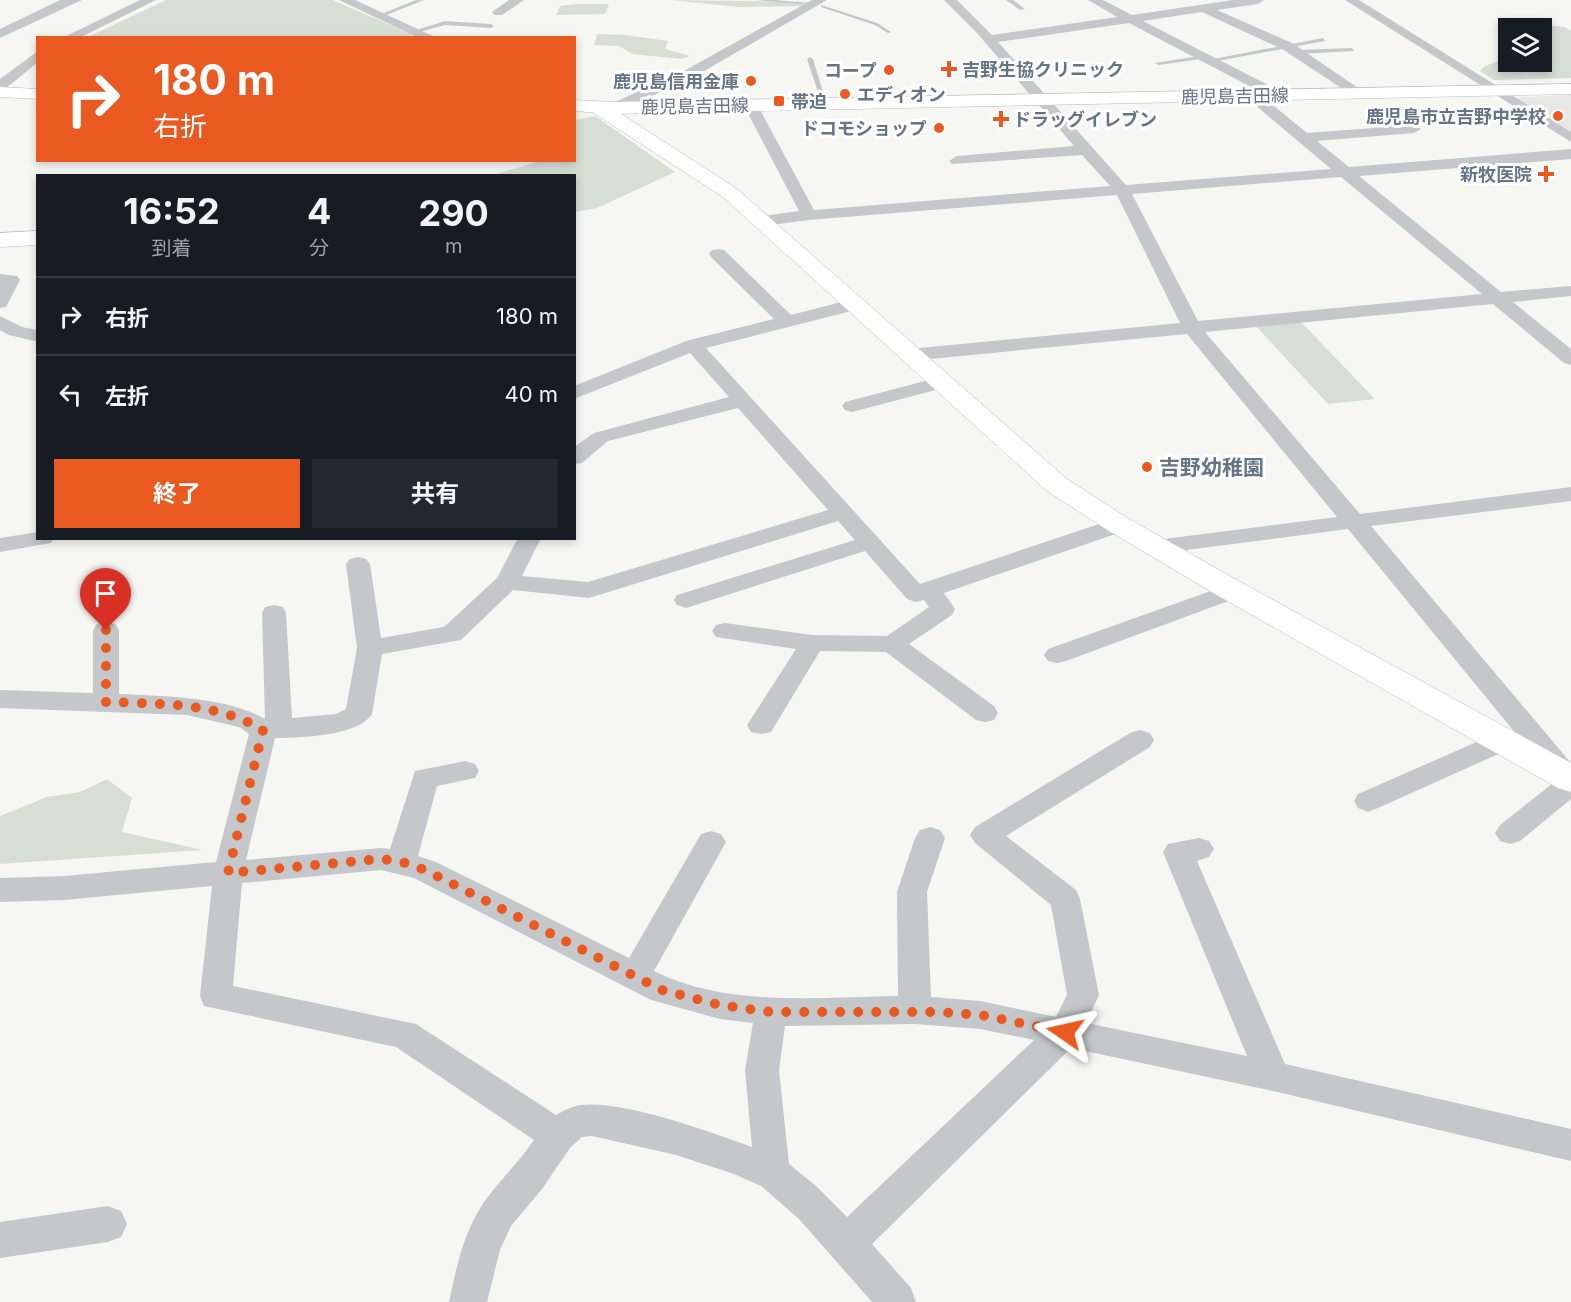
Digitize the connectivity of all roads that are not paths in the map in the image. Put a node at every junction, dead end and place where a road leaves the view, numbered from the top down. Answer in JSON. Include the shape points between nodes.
{"nodes":[{"id":1,"x":76,"y":0,"type":"edge"},
{"id":2,"x":150,"y":0,"type":"edge"},
{"id":3,"x":345,"y":0,"type":"edge"},
{"id":4,"x":420,"y":0,"type":"edge"},
{"id":5,"x":518,"y":0,"type":"edge"},
{"id":6,"x":820,"y":0,"type":"edge"},
{"id":7,"x":950,"y":0,"type":"edge"},
{"id":8,"x":1009,"y":0,"type":"edge"},
{"id":9,"x":1094,"y":0,"type":"edge"},
{"id":10,"x":1187,"y":0,"type":"edge"},
{"id":11,"x":1258,"y":0,"type":"edge"},
{"id":12,"x":1351,"y":0,"type":"edge"},
{"id":13,"x":112,"y":4,"type":"dead end"},
{"id":14,"x":1203,"y":8,"type":"junction"},
{"id":15,"x":130,"y":9,"type":"junction"},
{"id":16,"x":1022,"y":9,"type":"dead end"},
{"id":17,"x":498,"y":12,"type":"dead end"},
{"id":18,"x":382,"y":15,"type":"junction"},
{"id":19,"x":1131,"y":20,"type":"junction"},
{"id":20,"x":492,"y":26,"type":"dead end"},
{"id":21,"x":416,"y":31,"type":"junction"},
{"id":22,"x":0,"y":34,"type":"edge"},
{"id":23,"x":72,"y":36,"type":"edge"},
{"id":24,"x":427,"y":36,"type":"edge"},
{"id":25,"x":988,"y":40,"type":"junction"},
{"id":26,"x":1323,"y":40,"type":"dead end"},
{"id":27,"x":1292,"y":49,"type":"junction"},
{"id":28,"x":34,"y":50,"type":"edge"},
{"id":29,"x":1352,"y":50,"type":"dead end"},
{"id":30,"x":810,"y":58,"type":"dead end"},
{"id":31,"x":1209,"y":58,"type":"junction"},
{"id":32,"x":1158,"y":63,"type":"dead end"},
{"id":33,"x":0,"y":86,"type":"edge"},
{"id":34,"x":1571,"y":89,"type":"edge"},
{"id":35,"x":1499,"y":91,"type":"junction"},
{"id":36,"x":0,"y":92,"type":"edge"},
{"id":37,"x":36,"y":94,"type":"edge"},
{"id":38,"x":1360,"y":94,"type":"junction"},
{"id":39,"x":1279,"y":95,"type":"junction"},
{"id":40,"x":1253,"y":96,"type":"junction"},
{"id":41,"x":1039,"y":99,"type":"junction"},
{"id":42,"x":825,"y":104,"type":"junction"},
{"id":43,"x":751,"y":105,"type":"junction"},
{"id":44,"x":587,"y":106,"type":"edge"},
{"id":45,"x":1414,"y":129,"type":"dead end"},
{"id":46,"x":1301,"y":138,"type":"junction"},
{"id":47,"x":1571,"y":138,"type":"edge"},
{"id":48,"x":1084,"y":150,"type":"junction"},
{"id":49,"x":1571,"y":154,"type":"edge"},
{"id":50,"x":957,"y":161,"type":"dead end"},
{"id":51,"x":1345,"y":172,"type":"junction"},
{"id":52,"x":1122,"y":190,"type":"junction"},
{"id":53,"x":809,"y":215,"type":"junction"},
{"id":54,"x":764,"y":220,"type":"junction"},
{"id":55,"x":36,"y":238,"type":"edge"},
{"id":56,"x":0,"y":240,"type":"edge"},
{"id":57,"x":718,"y":254,"type":"dead end"},
{"id":58,"x":0,"y":279,"type":"edge"},
{"id":59,"x":1571,"y":291,"type":"edge"},
{"id":60,"x":1498,"y":299,"type":"junction"},
{"id":61,"x":0,"y":303,"type":"edge"},
{"id":62,"x":854,"y":305,"type":"junction"},
{"id":63,"x":785,"y":320,"type":"junction"},
{"id":64,"x":0,"y":322,"type":"edge"},
{"id":65,"x":1192,"y":328,"type":"junction"},
{"id":66,"x":36,"y":336,"type":"edge"},
{"id":67,"x":693,"y":345,"type":"junction"},
{"id":68,"x":909,"y":355,"type":"junction"},
{"id":69,"x":1571,"y":359,"type":"edge"},
{"id":70,"x":940,"y":383,"type":"junction"},
{"id":71,"x":576,"y":392,"type":"edge"},
{"id":72,"x":743,"y":400,"type":"junction"},
{"id":73,"x":852,"y":406,"type":"dead end"},
{"id":74,"x":576,"y":456,"type":"edge"},
{"id":75,"x":1571,"y":494,"type":"edge"},
{"id":76,"x":844,"y":512,"type":"junction"},
{"id":77,"x":1353,"y":521,"type":"junction"},
{"id":78,"x":1119,"y":525,"type":"junction"},
{"id":79,"x":36,"y":539,"type":"edge"},
{"id":80,"x":529,"y":540,"type":"edge"},
{"id":81,"x":871,"y":542,"type":"junction"},
{"id":82,"x":0,"y":545,"type":"edge"},
{"id":83,"x":1156,"y":547,"type":"junction"},
{"id":84,"x":357,"y":564,"type":"dead end"},
{"id":85,"x":507,"y":582,"type":"junction"},
{"id":86,"x":929,"y":589,"type":"junction"},
{"id":87,"x":1233,"y":591,"type":"junction"},
{"id":88,"x":686,"y":600,"type":"dead end"},
{"id":89,"x":274,"y":613,"type":"dead end"},
{"id":90,"x":106,"y":630,"type":"dead end"},
{"id":91,"x":725,"y":631,"type":"dead end"},
{"id":92,"x":812,"y":643,"type":"junction"},
{"id":93,"x":892,"y":644,"type":"junction"},
{"id":94,"x":370,"y":648,"type":"junction"},
{"id":95,"x":1057,"y":655,"type":"dead end"},
{"id":96,"x":0,"y":699,"type":"edge"},
{"id":97,"x":106,"y":702,"type":"junction"},
{"id":98,"x":985,"y":713,"type":"dead end"},
{"id":99,"x":761,"y":725,"type":"dead end"},
{"id":100,"x":271,"y":730,"type":"junction"},
{"id":101,"x":1140,"y":740,"type":"dead end"},
{"id":102,"x":1504,"y":740,"type":"junction"},
{"id":103,"x":465,"y":771,"type":"dead end"},
{"id":104,"x":1569,"y":780,"type":"edge"},
{"id":105,"x":1368,"y":801,"type":"dead end"},
{"id":106,"x":1510,"y":833,"type":"dead end"},
{"id":107,"x":930,"y":838,"type":"dead end"},
{"id":108,"x":711,"y":842,"type":"dead end"},
{"id":109,"x":1199,"y":849,"type":"dead end"},
{"id":110,"x":402,"y":862,"type":"junction"},
{"id":111,"x":228,"y":873,"type":"junction"},
{"id":112,"x":0,"y":890,"type":"edge"},
{"id":113,"x":635,"y":976,"type":"junction"},
{"id":114,"x":915,"y":1010,"type":"junction"},
{"id":115,"x":771,"y":1012,"type":"junction"},
{"id":116,"x":1065,"y":1032,"type":"junction"},
{"id":117,"x":1273,"y":1076,"type":"junction"},
{"id":118,"x":556,"y":1135,"type":"junction"},
{"id":119,"x":1571,"y":1145,"type":"edge"},
{"id":120,"x":772,"y":1173,"type":"junction"},
{"id":121,"x":108,"y":1224,"type":"dead end"},
{"id":122,"x":0,"y":1240,"type":"edge"},
{"id":123,"x":846,"y":1243,"type":"junction"},
{"id":124,"x":468,"y":1302,"type":"edge"},
{"id":125,"x":897,"y":1302,"type":"edge"}],
"edges":[{"from":1,"to":22,"type":"street"},
{"from":2,"to":15,"type":"street"},
{"from":3,"to":18,"type":"street"},
{"from":4,"to":18,"type":"lane"},
{"from":5,"to":17,"type":"street"},
{"from":6,"to":44,"type":"street","via":[[687,75]]},
{"from":7,"to":25,"type":"street"},
{"from":8,"to":16,"type":"lane"},
{"from":9,"to":19,"type":"street"},
{"from":10,"to":14,"type":"street"},
{"from":11,"to":14,"type":"street"},
{"from":12,"to":35,"type":"street"},
{"from":13,"to":15,"type":"street"},
{"from":14,"to":19,"type":"street"},
{"from":14,"to":27,"type":"street"},
{"from":15,"to":23,"type":"street"},
{"from":18,"to":21,"type":"street"},
{"from":19,"to":25,"type":"street"},
{"from":19,"to":31,"type":"street"},
{"from":20,"to":21,"type":"lane","via":[[445,23]]},
{"from":21,"to":24,"type":"street"},
{"from":25,"to":41,"type":"street"},
{"from":26,"to":27,"type":"lane"},
{"from":27,"to":29,"type":"lane"},
{"from":27,"to":31,"type":"lane"},
{"from":27,"to":38,"type":"street"},
{"from":28,"to":33,"type":"street"},
{"from":30,"to":42,"type":"lane"},
{"from":31,"to":32,"type":"lane"},
{"from":31,"to":39,"type":"street"},
{"from":34,"to":35,"type":"street","name":"鹿児島吉田線"},
{"from":35,"to":38,"type":"street","name":"鹿児島吉田線"},
{"from":35,"to":47,"type":"street"},
{"from":36,"to":37,"type":"street"},
{"from":38,"to":39,"type":"street","name":"鹿児島吉田線"},
{"from":39,"to":40,"type":"street","name":"鹿児島吉田線"},
{"from":40,"to":41,"type":"street","name":"鹿児島吉田線"},
{"from":40,"to":46,"type":"street"},
{"from":41,"to":42,"type":"street","name":"鹿児島吉田線"},
{"from":41,"to":48,"type":"street"},
{"from":42,"to":43,"type":"street","name":"鹿児島吉田線"},
{"from":43,"to":44,"type":"street","name":"鹿児島吉田線"},
{"from":43,"to":53,"type":"street"},
{"from":44,"to":54,"type":"street","via":[[730,193]]},
{"from":45,"to":46,"type":"street"},
{"from":46,"to":51,"type":"street"},
{"from":48,"to":50,"type":"street"},
{"from":48,"to":52,"type":"street"},
{"from":49,"to":51,"type":"street"},
{"from":51,"to":52,"type":"street"},
{"from":51,"to":60,"type":"street"},
{"from":52,"to":53,"type":"street"},
{"from":52,"to":65,"type":"street"},
{"from":53,"to":54,"type":"street"},
{"from":54,"to":62,"type":"street"},
{"from":55,"to":56,"type":"street"},
{"from":57,"to":63,"type":"street"},
{"from":58,"to":61,"type":"street","via":[[11,280]]},
{"from":59,"to":60,"type":"street"},
{"from":60,"to":65,"type":"street"},
{"from":60,"to":69,"type":"street"},
{"from":62,"to":63,"type":"street"},
{"from":62,"to":68,"type":"street"},
{"from":63,"to":67,"type":"street"},
{"from":64,"to":66,"type":"street"},
{"from":65,"to":68,"type":"street"},
{"from":65,"to":77,"type":"street"},
{"from":67,"to":71,"type":"street"},
{"from":67,"to":72,"type":"street"},
{"from":68,"to":70,"type":"street"},
{"from":70,"to":73,"type":"street"},
{"from":70,"to":78,"type":"street","via":[[1057,485]]},
{"from":72,"to":74,"type":"street","via":[[601,436]]},
{"from":72,"to":76,"type":"street"},
{"from":75,"to":77,"type":"street"},
{"from":76,"to":81,"type":"street"},
{"from":76,"to":85,"type":"street","via":[[589,590]]},
{"from":77,"to":83,"type":"street"},
{"from":77,"to":104,"type":"street"},
{"from":78,"to":83,"type":"street"},
{"from":78,"to":86,"type":"street"},
{"from":79,"to":82,"type":"street"},
{"from":80,"to":85,"type":"street"},
{"from":81,"to":86,"type":"street","via":[[916,594]]},
{"from":81,"to":88,"type":"street"},
{"from":83,"to":87,"type":"street"},
{"from":84,"to":94,"type":"street"},
{"from":85,"to":94,"type":"street","via":[[452,634]]},
{"from":86,"to":93,"type":"street","via":[[943,609]]},
{"from":87,"to":95,"type":"street"},
{"from":87,"to":102,"type":"street"},
{"from":89,"to":100,"type":"street"},
{"from":90,"to":97,"type":"street"},
{"from":91,"to":92,"type":"street"},
{"from":92,"to":93,"type":"street"},
{"from":92,"to":99,"type":"street"},
{"from":93,"to":98,"type":"street"},
{"from":94,"to":100,"type":"street","via":[[359,714],[340,723]]},
{"from":96,"to":97,"type":"street"},
{"from":97,"to":100,"type":"street","via":[[187,706],[247,720]]},
{"from":100,"to":111,"type":"street"},
{"from":101,"to":116,"type":"street","via":[[985,835],[1065,899],[1083,995]]},
{"from":102,"to":104,"type":"street"},
{"from":102,"to":105,"type":"street"},
{"from":103,"to":110,"type":"street","via":[[425,778]]},
{"from":104,"to":106,"type":"street"},
{"from":107,"to":114,"type":"street","via":[[912,892]]},
{"from":108,"to":113,"type":"street"},
{"from":109,"to":117,"type":"street","via":[[1178,852]]},
{"from":110,"to":111,"type":"street","via":[[381,859]]},
{"from":110,"to":113,"type":"street"},
{"from":111,"to":112,"type":"street"},
{"from":111,"to":118,"type":"street","via":[[216,996],[404,1034]]},
{"from":113,"to":115,"type":"street","via":[[662,990],[720,1005]]},
{"from":114,"to":115,"type":"street"},
{"from":114,"to":116,"type":"street","via":[[980,1015]]},
{"from":115,"to":120,"type":"street","via":[[762,1070]]},
{"from":116,"to":117,"type":"street"},
{"from":116,"to":123,"type":"street"},
{"from":117,"to":119,"type":"street"},
{"from":118,"to":120,"type":"street","via":[[580,1120],[613,1122],[668,1136]]},
{"from":118,"to":124,"type":"street","via":[[533,1172],[494,1219],[478,1255]]},
{"from":120,"to":123,"type":"street","via":[[800,1193]]},
{"from":121,"to":122,"type":"street"},
{"from":123,"to":125,"type":"street"}]}
